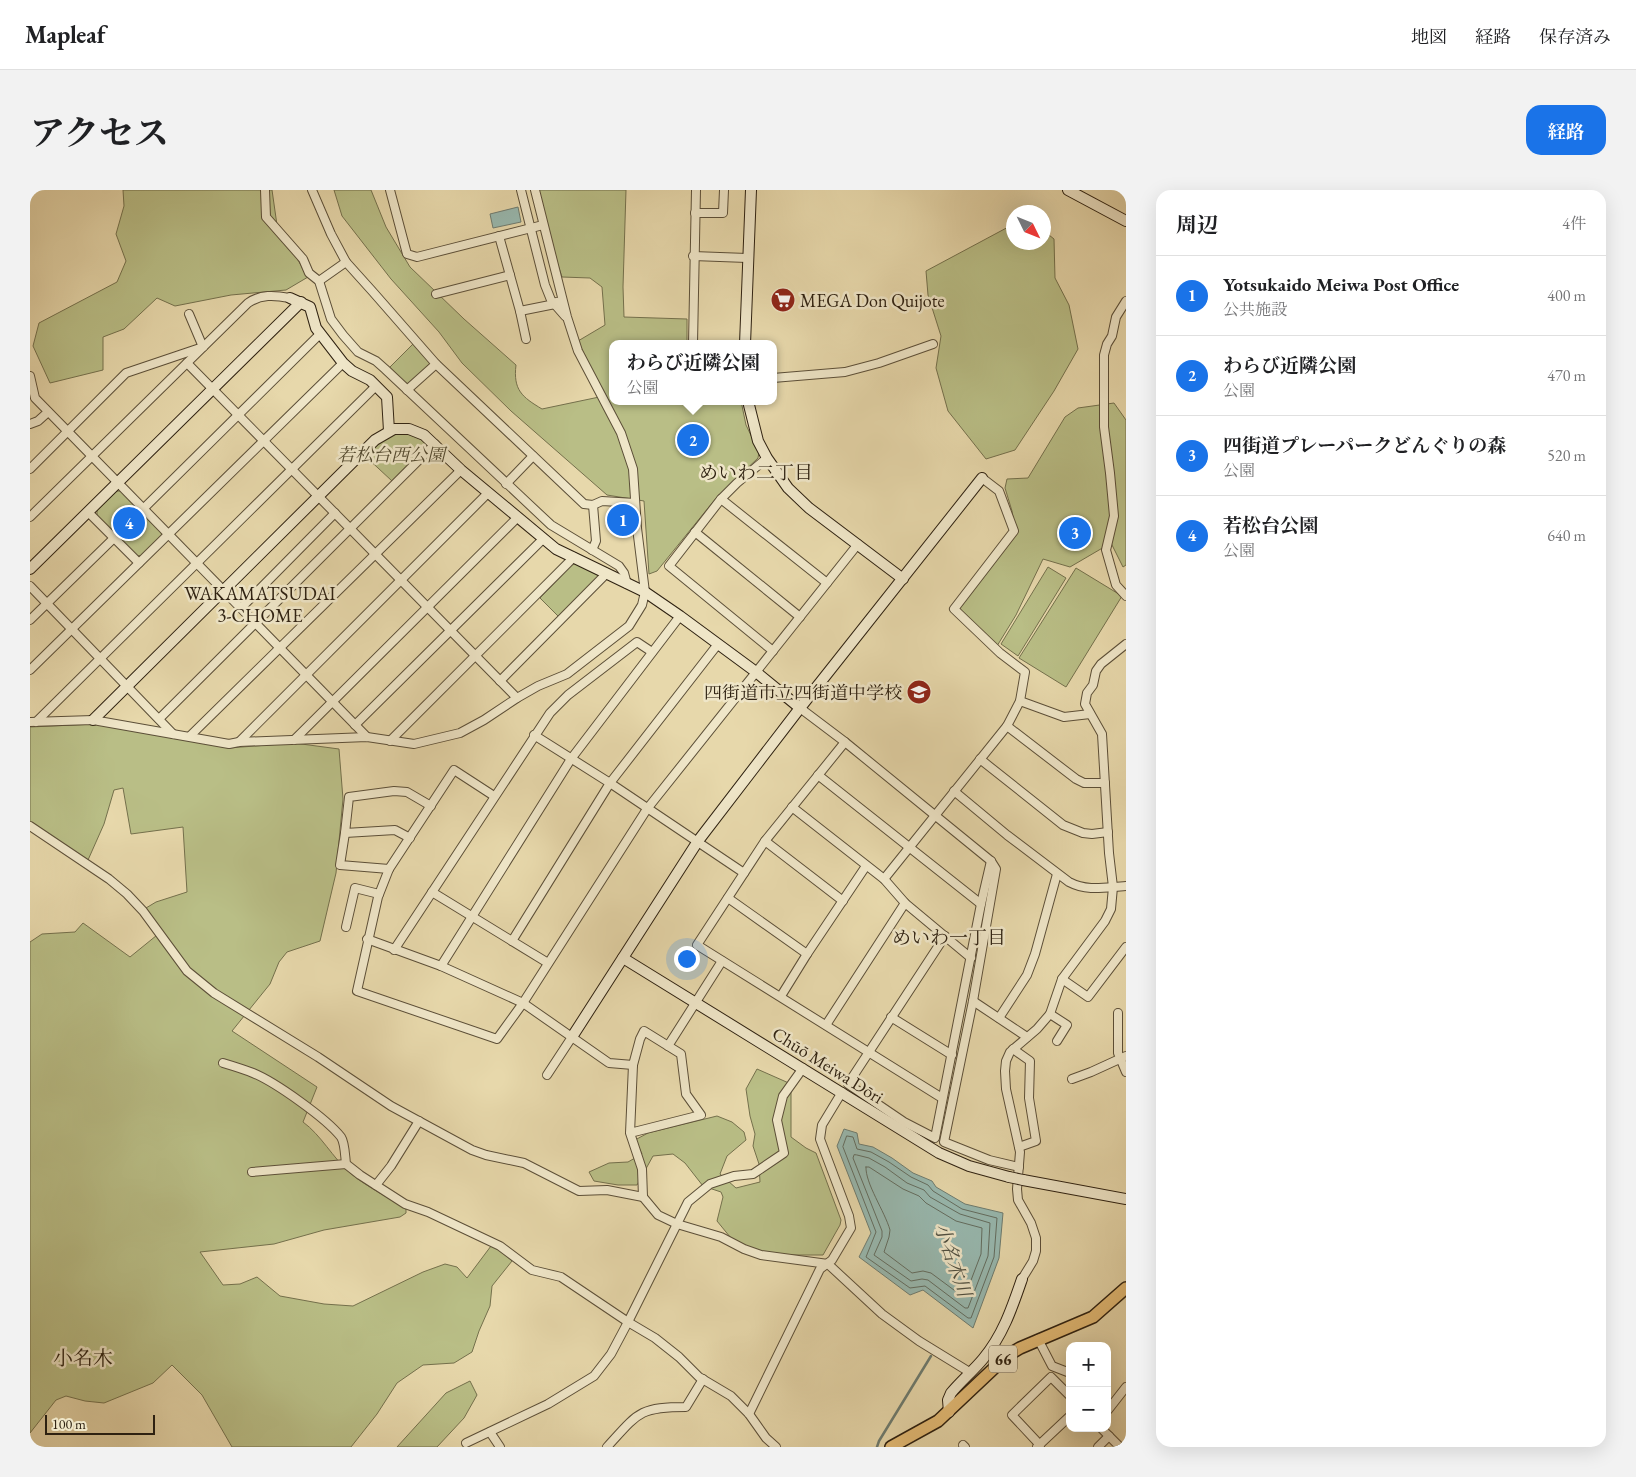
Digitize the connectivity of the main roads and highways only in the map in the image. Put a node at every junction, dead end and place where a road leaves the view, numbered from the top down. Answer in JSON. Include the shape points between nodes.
{"nodes":[{"id":1,"x":1126,"y":1288,"type":"edge"},
{"id":2,"x":891,"y":1447,"type":"edge"}],
"edges":[{"from":1,"to":2,"type":"main road","number":"66","via":[[1093,1317],[1008,1355],[950,1412]]}]}
